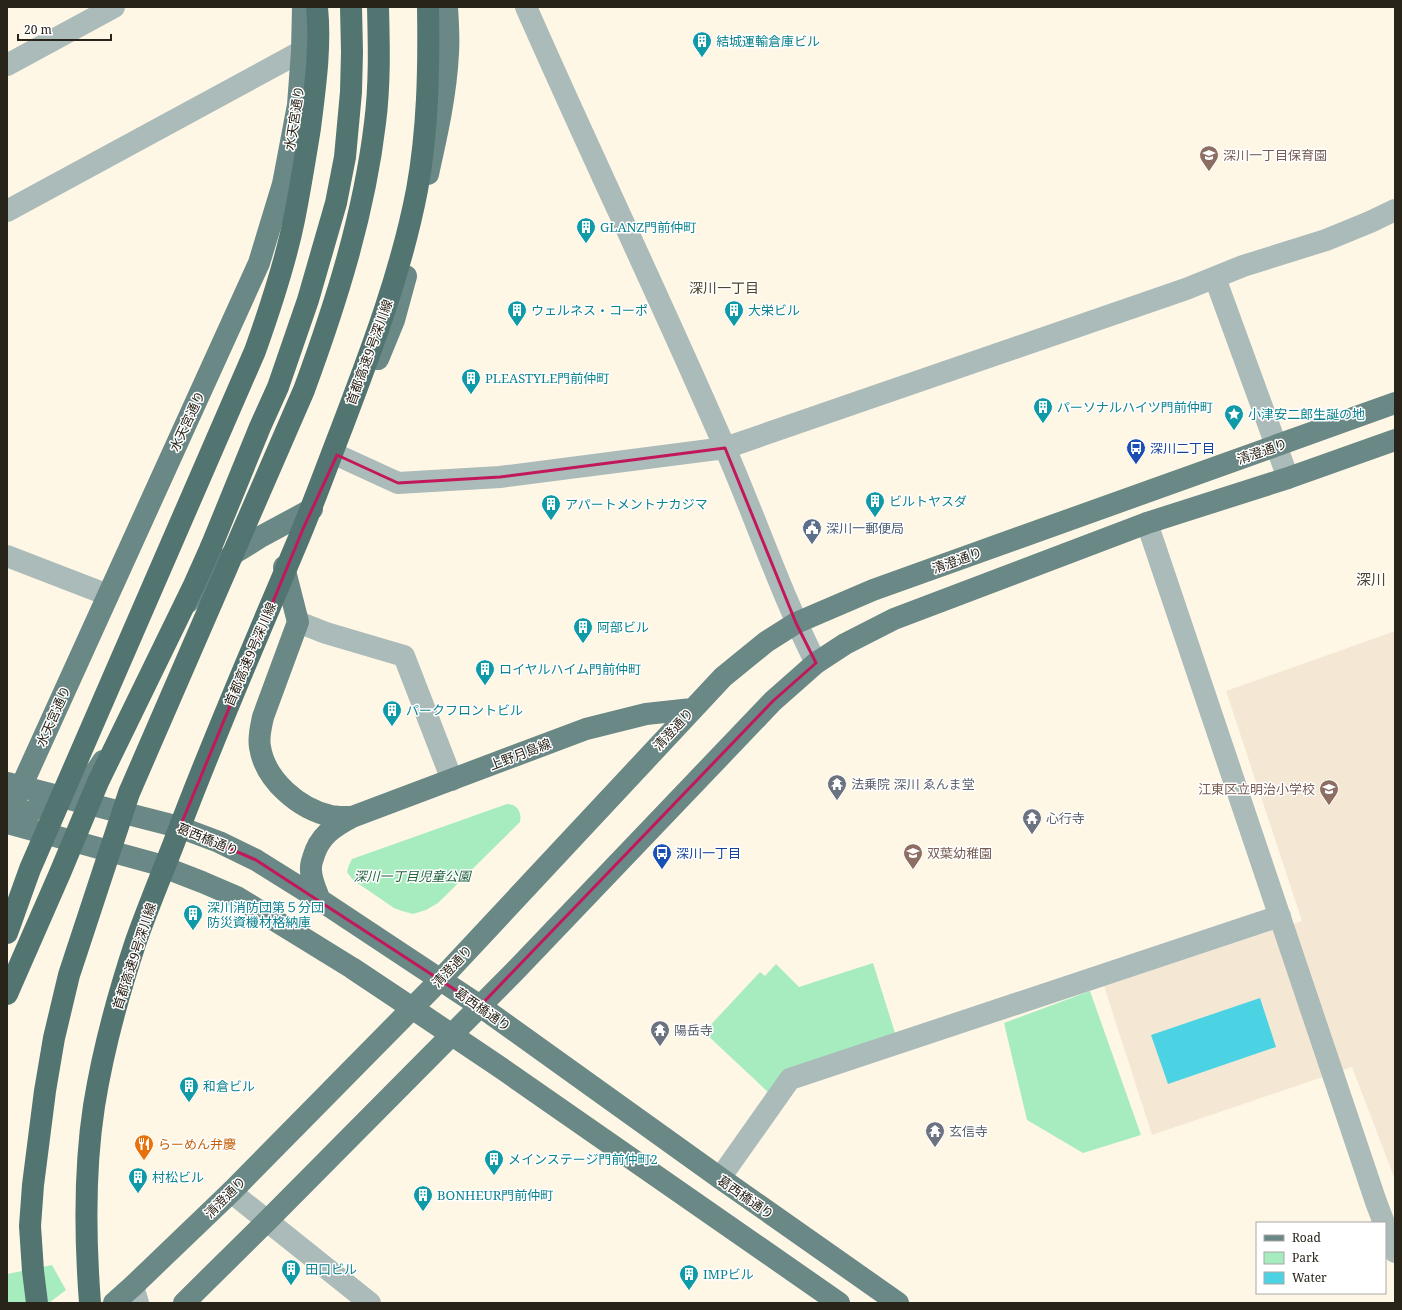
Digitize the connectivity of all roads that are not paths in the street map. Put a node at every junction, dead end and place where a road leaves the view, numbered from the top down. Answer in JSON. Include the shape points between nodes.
{"nodes":[{"id":1,"x":114,"y":7,"type":"edge"},
{"id":2,"x":303,"y":7,"type":"edge"},
{"id":3,"x":317,"y":7,"type":"edge"},
{"id":4,"x":351,"y":7,"type":"edge"},
{"id":5,"x":378,"y":7,"type":"edge"},
{"id":6,"x":428,"y":7,"type":"edge"},
{"id":7,"x":448,"y":7,"type":"edge"},
{"id":8,"x":526,"y":7,"type":"edge"},
{"id":9,"x":302,"y":51,"type":"junction"},
{"id":10,"x":7,"y":65,"type":"edge"},
{"id":11,"x":1395,"y":210,"type":"edge"},
{"id":12,"x":7,"y":211,"type":"edge"},
{"id":13,"x":1215,"y":278,"type":"junction"},
{"id":14,"x":1395,"y":403,"type":"edge"},
{"id":15,"x":1395,"y":440,"type":"edge"},
{"id":16,"x":1276,"y":446,"type":"junction"},
{"id":17,"x":725,"y":448,"type":"junction"},
{"id":18,"x":338,"y":455,"type":"junction"},
{"id":19,"x":1288,"y":478,"type":"junction"},
{"id":20,"x":312,"y":509,"type":"junction"},
{"id":21,"x":1148,"y":524,"type":"junction"},
{"id":22,"x":7,"y":556,"type":"edge"},
{"id":23,"x":284,"y":566,"type":"junction"},
{"id":24,"x":108,"y":595,"type":"junction"},
{"id":25,"x":298,"y":622,"type":"junction"},
{"id":26,"x":796,"y":623,"type":"junction"},
{"id":27,"x":816,"y":664,"type":"junction"},
{"id":28,"x":692,"y":709,"type":"junction"},
{"id":29,"x":452,"y":780,"type":"junction"},
{"id":30,"x":14,"y":784,"type":"edge"},
{"id":31,"x":66,"y":797,"type":"junction"},
{"id":32,"x":352,"y":817,"type":"junction"},
{"id":33,"x":7,"y":818,"type":"edge"},
{"id":34,"x":7,"y":822,"type":"edge"},
{"id":35,"x":179,"y":827,"type":"junction"},
{"id":36,"x":320,"y":900,"type":"junction"},
{"id":37,"x":1280,"y":916,"type":"junction"},
{"id":38,"x":7,"y":933,"type":"edge"},
{"id":39,"x":440,"y":980,"type":"junction"},
{"id":40,"x":7,"y":994,"type":"edge"},
{"id":41,"x":480,"y":1006,"type":"junction"},
{"id":42,"x":412,"y":1008,"type":"junction"},
{"id":43,"x":451,"y":1035,"type":"junction"},
{"id":44,"x":720,"y":1178,"type":"junction"},
{"id":45,"x":231,"y":1192,"type":"junction"},
{"id":46,"x":268,"y":1221,"type":"junction"},
{"id":47,"x":1384,"y":1222,"type":"edge"},
{"id":48,"x":1386,"y":1230,"type":"edge"},
{"id":49,"x":1395,"y":1252,"type":"edge"},
{"id":50,"x":136,"y":1295,"type":"edge"},
{"id":51,"x":37,"y":1303,"type":"edge"},
{"id":52,"x":90,"y":1303,"type":"edge"},
{"id":53,"x":114,"y":1303,"type":"edge"},
{"id":54,"x":184,"y":1303,"type":"edge"},
{"id":55,"x":370,"y":1303,"type":"edge"},
{"id":56,"x":839,"y":1303,"type":"edge"},
{"id":57,"x":898,"y":1303,"type":"edge"}],
"edges":[{"from":1,"to":10,"type":"street"},
{"from":2,"to":9,"type":"main road","name":"水天宮通り"},
{"from":3,"to":38,"type":"highway","bridge":true,"via":[[318,56],[305,160],[294,222],[273,301],[252,358],[30,869]]},
{"from":4,"to":40,"type":"highway","bridge":true,"via":[[351,92],[345,157],[336,203],[308,300],[280,380],[211,547],[102,775]]},
{"from":5,"to":51,"type":"highway","bridge":true,"via":[[378,87],[375,123],[363,198],[328,323],[304,390],[129,792],[69,975],[45,1091],[34,1185],[30,1226],[32,1271]]},
{"from":6,"to":52,"type":"highway","name":"首都高速9号深川線","bridge":true,"via":[[429,50],[424,138],[417,187],[399,267],[376,337],[301,534],[192,795],[137,940],[117,1002],[94,1109],[89,1160],[86,1217]]},
{"from":7,"to":18,"type":"main road","via":[[448,53],[444,90],[419,225],[394,320]]},
{"from":8,"to":17,"type":"street"},
{"from":9,"to":12,"type":"street"},
{"from":9,"to":24,"type":"main road","name":"水天宮通り","via":[[298,105],[283,184],[259,263]]},
{"from":11,"to":13,"type":"street","via":[[1326,240],[1243,266]]},
{"from":13,"to":16,"type":"street"},
{"from":13,"to":17,"type":"street"},
{"from":14,"to":16,"type":"main road","name":"清澄通り"},
{"from":15,"to":19,"type":"main road"},
{"from":16,"to":19,"type":"street"},
{"from":16,"to":26,"type":"main road","name":"清澄通り","via":[[872,590]]},
{"from":17,"to":18,"type":"street","via":[[500,477],[398,483]]},
{"from":17,"to":26,"type":"street"},
{"from":18,"to":20,"type":"main road"},
{"from":19,"to":21,"type":"main road"},
{"from":20,"to":23,"type":"main road"},
{"from":20,"to":31,"type":"main road","via":[[233,554],[191,597],[174,627],[136,710],[95,775],[78,791]]},
{"from":21,"to":27,"type":"main road","via":[[894,619],[845,644]]},
{"from":21,"to":37,"type":"street"},
{"from":22,"to":24,"type":"street"},
{"from":23,"to":25,"type":"main road"},
{"from":23,"to":35,"type":"main road"},
{"from":24,"to":30,"type":"main road","name":"水天宮通り"},
{"from":25,"to":29,"type":"street","via":[[404,656]]},
{"from":25,"to":32,"type":"main road","via":[[263,717],[259,732],[260,748],[272,777],[298,801],[331,816]]},
{"from":26,"to":27,"type":"street"},
{"from":26,"to":28,"type":"main road","name":"清澄通り","via":[[766,642],[723,677]]},
{"from":27,"to":41,"type":"main road","via":[[773,701]]},
{"from":28,"to":29,"type":"main road","name":"上野月島線","via":[[646,714],[586,729]]},
{"from":28,"to":39,"type":"main road","name":"清澄通り"},
{"from":29,"to":32,"type":"main road","name":"上野月島線"},
{"from":30,"to":31,"type":"main road","name":"葛西橋通り"},
{"from":30,"to":33,"type":"main road","name":"水天宮通り"},
{"from":31,"to":34,"type":"main road"},
{"from":31,"to":35,"type":"main road","name":"葛西橋通り"},
{"from":32,"to":36,"type":"main road","via":[[330,830],[315,851],[311,867]]},
{"from":34,"to":42,"type":"main road","via":[[153,863],[237,897]]},
{"from":35,"to":36,"type":"main road","name":"葛西橋通り","via":[[256,860]]},
{"from":36,"to":39,"type":"main road","name":"葛西橋通り"},
{"from":37,"to":44,"type":"street","via":[[790,1079]]},
{"from":37,"to":47,"type":"street"},
{"from":39,"to":41,"type":"main road","name":"葛西橋通り"},
{"from":39,"to":42,"type":"main road","name":"清澄通り"},
{"from":41,"to":43,"type":"main road"},
{"from":41,"to":44,"type":"main road","name":"葛西橋通り"},
{"from":42,"to":43,"type":"main road"},
{"from":42,"to":45,"type":"main road","name":"清澄通り"},
{"from":43,"to":46,"type":"main road"},
{"from":43,"to":56,"type":"main road"},
{"from":44,"to":57,"type":"main road","name":"葛西橋通り"},
{"from":45,"to":46,"type":"street"},
{"from":45,"to":50,"type":"main road","name":"清澄通り"},
{"from":46,"to":54,"type":"main road"},
{"from":46,"to":55,"type":"street"},
{"from":48,"to":49,"type":"street"},
{"from":50,"to":53,"type":"main road","name":"清澄通り"}]}
